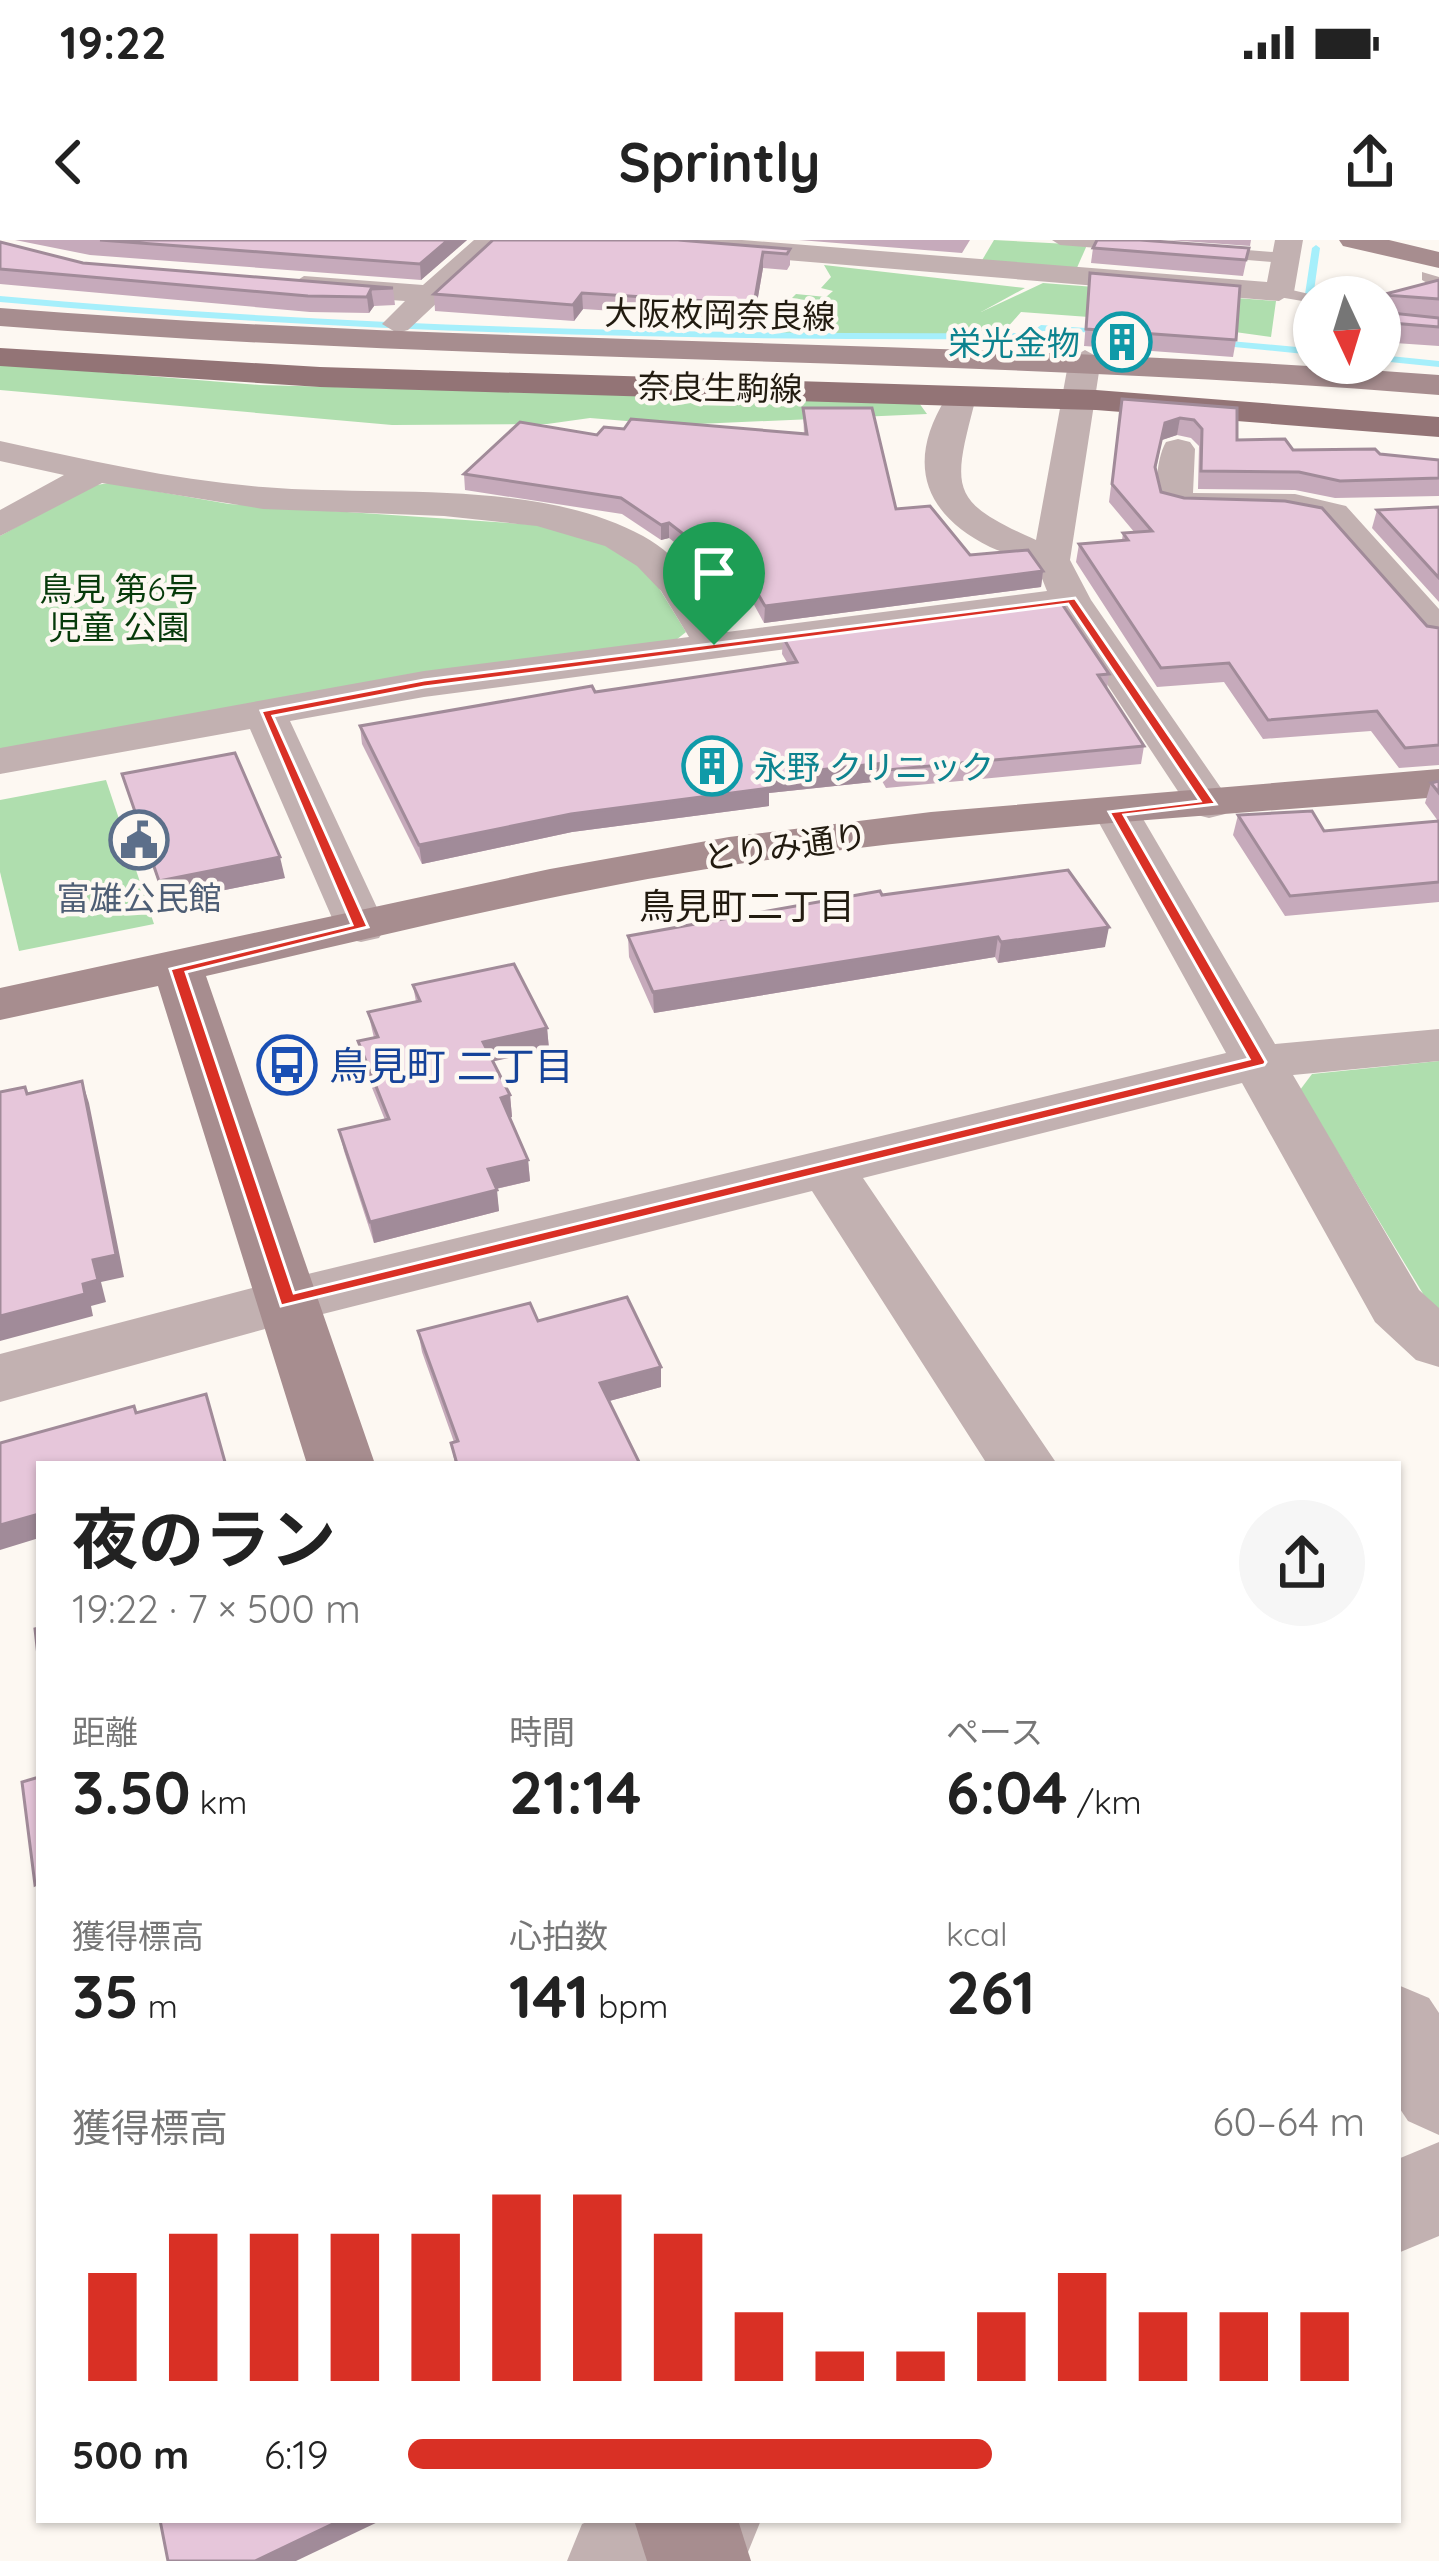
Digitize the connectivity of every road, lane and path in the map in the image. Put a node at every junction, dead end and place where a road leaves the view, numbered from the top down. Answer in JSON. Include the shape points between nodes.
{"nodes":[{"id":1,"x":490,"y":240,"type":"edge"},
{"id":2,"x":640,"y":240,"type":"edge"},
{"id":3,"x":1060,"y":240,"type":"edge"},
{"id":4,"x":1353,"y":240,"type":"edge"},
{"id":5,"x":1288,"y":249,"type":"edge"},
{"id":6,"x":417,"y":261,"type":"edge"},
{"id":7,"x":462,"y":265,"type":"junction"},
{"id":8,"x":1436,"y":274,"type":"edge"},
{"id":9,"x":263,"y":282,"type":"edge"},
{"id":10,"x":1279,"y":292,"type":"junction"},
{"id":11,"x":426,"y":294,"type":"junction"},
{"id":12,"x":1293,"y":294,"type":"edge"},
{"id":13,"x":0,"y":317,"type":"edge"},
{"id":14,"x":0,"y":340,"type":"edge"},
{"id":15,"x":378,"y":344,"type":"junction"},
{"id":16,"x":0,"y":357,"type":"edge"},
{"id":17,"x":1079,"y":384,"type":"junction"},
{"id":18,"x":1439,"y":386,"type":"edge"},
{"id":19,"x":958,"y":405,"type":"dead end"},
{"id":20,"x":1439,"y":410,"type":"edge"},
{"id":21,"x":1439,"y":427,"type":"edge"},
{"id":22,"x":1178,"y":449,"type":"edge"},
{"id":23,"x":0,"y":451,"type":"edge"},
{"id":24,"x":97,"y":472,"type":"junction"},
{"id":25,"x":1378,"y":509,"type":"edge"},
{"id":26,"x":1333,"y":514,"type":"junction"},
{"id":27,"x":0,"y":525,"type":"edge"},
{"id":28,"x":1051,"y":560,"type":"junction"},
{"id":29,"x":1071,"y":600,"type":"junction"},
{"id":30,"x":1439,"y":633,"type":"edge"},
{"id":31,"x":714,"y":645,"type":"junction"},
{"id":32,"x":266,"y":713,"type":"junction"},
{"id":33,"x":0,"y":760,"type":"edge"},
{"id":34,"x":1439,"y":783,"type":"edge"},
{"id":35,"x":1209,"y":804,"type":"junction"},
{"id":36,"x":1116,"y":812,"type":"junction"},
{"id":37,"x":361,"y":927,"type":"junction"},
{"id":38,"x":178,"y":969,"type":"junction"},
{"id":39,"x":0,"y":1004,"type":"edge"},
{"id":40,"x":1439,"y":1045,"type":"edge"},
{"id":41,"x":1258,"y":1062,"type":"junction"},
{"id":42,"x":828,"y":1170,"type":"junction"},
{"id":43,"x":287,"y":1301,"type":"junction"},
{"id":44,"x":1439,"y":1344,"type":"edge"},
{"id":45,"x":0,"y":1378,"type":"edge"},
{"id":46,"x":339,"y":1461,"type":"edge"},
{"id":47,"x":1021,"y":1461,"type":"edge"},
{"id":48,"x":1401,"y":2033,"type":"edge"},
{"id":49,"x":1439,"y":2090,"type":"edge"},
{"id":50,"x":1439,"y":2188,"type":"edge"},
{"id":51,"x":1401,"y":2206,"type":"edge"}],
"edges":[{"from":1,"to":7,"type":"street"},
{"from":2,"to":10,"type":"street"},
{"from":3,"to":5,"type":"lane"},
{"from":4,"to":8,"type":"street"},
{"from":5,"to":10,"type":"street"},
{"from":6,"to":7,"type":"street"},
{"from":7,"to":11,"type":"street"},
{"from":9,"to":11,"type":"street"},
{"from":10,"to":12,"type":"lane"},
{"from":11,"to":15,"type":"street"},
{"from":13,"to":15,"type":"street","name":"大阪枚岡奈良線"},
{"from":14,"to":17,"type":"main road","name":"奈良生駒線","via":[[319,361]]},
{"from":15,"to":17,"type":"street","name":"大阪枚岡奈良線"},
{"from":16,"to":17,"type":"main road","name":"奈良生駒線","via":[[320,377]]},
{"from":17,"to":18,"type":"street","name":"大阪枚岡奈良線"},
{"from":17,"to":20,"type":"main road","name":"奈良生駒線"},
{"from":17,"to":21,"type":"main road","name":"奈良生駒線"},
{"from":17,"to":28,"type":"street"},
{"from":19,"to":28,"type":"street","via":[[940,475],[948,499],[986,530]]},
{"from":22,"to":26,"type":"street","via":[[1175,500],[1205,508],[1312,505]]},
{"from":23,"to":24,"type":"street"},
{"from":24,"to":27,"type":"street"},
{"from":24,"to":31,"type":"street","via":[[265,499],[556,519],[618,537],[657,560]]},
{"from":25,"to":26,"type":"street"},
{"from":26,"to":30,"type":"street"},
{"from":28,"to":29,"type":"street"},
{"from":29,"to":31,"type":"street"},
{"from":29,"to":35,"type":"street"},
{"from":31,"to":32,"type":"street"},
{"from":32,"to":33,"type":"street"},
{"from":32,"to":37,"type":"street"},
{"from":34,"to":35,"type":"street","name":"とりみ通り"},
{"from":35,"to":36,"type":"street","name":"とりみ通り"},
{"from":36,"to":37,"type":"street","name":"とりみ通り","via":[[823,838],[630,868]]},
{"from":36,"to":41,"type":"street"},
{"from":37,"to":38,"type":"street","name":"とりみ通り"},
{"from":38,"to":39,"type":"street","name":"とりみ通り"},
{"from":38,"to":43,"type":"street"},
{"from":40,"to":41,"type":"street"},
{"from":41,"to":42,"type":"street"},
{"from":41,"to":44,"type":"street","via":[[1397,1306]]},
{"from":42,"to":43,"type":"street"},
{"from":42,"to":47,"type":"street"},
{"from":43,"to":45,"type":"street"},
{"from":43,"to":46,"type":"street"},
{"from":48,"to":49,"type":"street"},
{"from":50,"to":51,"type":"street"}]}
